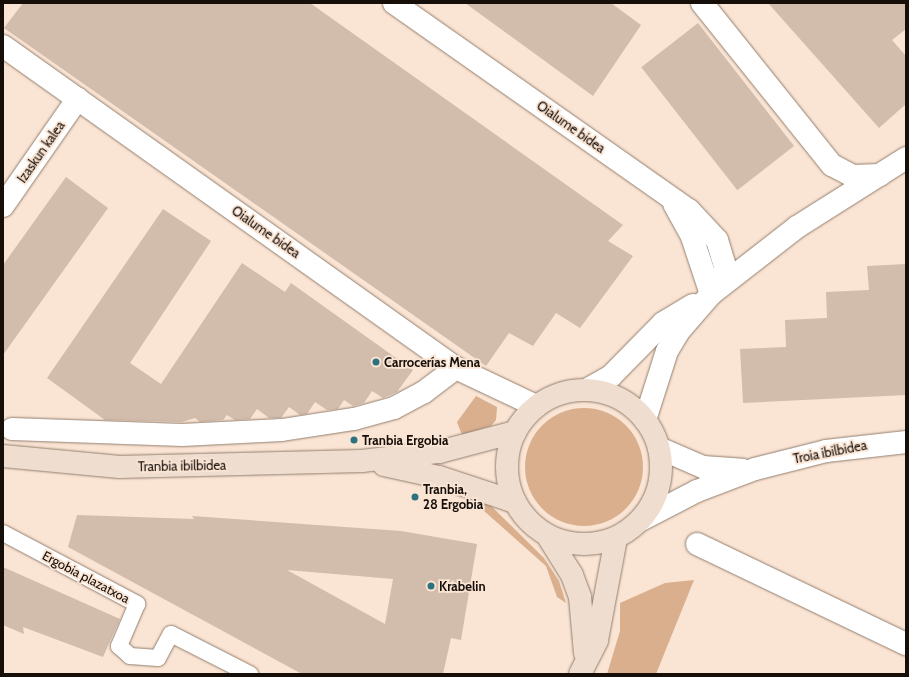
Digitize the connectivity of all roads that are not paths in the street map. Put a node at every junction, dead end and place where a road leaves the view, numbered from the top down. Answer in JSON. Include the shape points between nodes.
{"nodes":[{"id":1,"x":394,"y":3,"type":"edge"},
{"id":2,"x":702,"y":3,"type":"edge"},
{"id":3,"x":3,"y":46,"type":"edge"},
{"id":4,"x":78,"y":98,"type":"junction"},
{"id":5,"x":906,"y":158,"type":"edge"},
{"id":6,"x":880,"y":175,"type":"junction"},
{"id":7,"x":3,"y":206,"type":"edge"},
{"id":8,"x":718,"y":288,"type":"junction"},
{"id":9,"x":456,"y":368,"type":"junction"},
{"id":10,"x":586,"y":390,"type":"junction"},
{"id":11,"x":536,"y":406,"type":"junction"},
{"id":12,"x":645,"y":420,"type":"junction"},
{"id":13,"x":12,"y":429,"type":"dead end"},
{"id":14,"x":515,"y":432,"type":"junction"},
{"id":15,"x":906,"y":442,"type":"edge"},
{"id":16,"x":659,"y":448,"type":"junction"},
{"id":17,"x":3,"y":456,"type":"edge"},
{"id":18,"x":362,"y":461,"type":"junction"},
{"id":19,"x":755,"y":469,"type":"junction"},
{"id":20,"x":515,"y":502,"type":"junction"},
{"id":21,"x":641,"y":520,"type":"junction"},
{"id":22,"x":3,"y":534,"type":"edge"},
{"id":23,"x":547,"y":535,"type":"junction"},
{"id":24,"x":616,"y":538,"type":"junction"},
{"id":25,"x":697,"y":544,"type":"dead end"},
{"id":26,"x":906,"y":644,"type":"edge"},
{"id":27,"x":582,"y":669,"type":"edge"},
{"id":28,"x":250,"y":674,"type":"edge"}],
"edges":[{"from":1,"to":8,"type":"street","name":"Oialume bidea","via":[[669,196]]},
{"from":2,"to":6,"type":"street","via":[[832,165],[853,176]]},
{"from":3,"to":4,"type":"street","name":"Oialume bidea"},
{"from":4,"to":7,"type":"street","name":"Izaskun kalea"},
{"from":4,"to":9,"type":"street","name":"Oialume bidea"},
{"from":5,"to":6,"type":"street"},
{"from":6,"to":8,"type":"street","via":[[797,227]]},
{"from":8,"to":10,"type":"street","via":[[663,323],[611,376]]},
{"from":8,"to":12,"type":"street","via":[[683,326],[667,351]]},
{"from":9,"to":11,"type":"street","name":"Oialume bidea"},
{"from":9,"to":13,"type":"street","via":[[394,408],[354,419],[282,430],[182,435]]},
{"from":10,"to":11,"type":"main road","via":[[557,395]]},
{"from":10,"to":12,"type":"main road","via":[[619,398]]},
{"from":11,"to":14,"type":"main road"},
{"from":12,"to":16,"type":"main road"},
{"from":14,"to":18,"type":"main road","name":"Tranbia ibilbidea","via":[[439,452]]},
{"from":14,"to":20,"type":"main road","via":[[506,467]]},
{"from":15,"to":19,"type":"street","name":"Troia ibilbidea","via":[[826,451]]},
{"from":16,"to":19,"type":"street","name":"Troia ibilbidea","via":[[703,467]]},
{"from":16,"to":21,"type":"main road","via":[[661,464],[657,494]]},
{"from":17,"to":18,"type":"main road","name":"Tranbia ibilbidea","via":[[126,467]]},
{"from":18,"to":20,"type":"main road","name":"Tranbia ibilbidea","via":[[439,477]]},
{"from":19,"to":21,"type":"street","name":"Troia ibilbidea","via":[[697,491]]},
{"from":20,"to":23,"type":"main road","via":[[534,526]]},
{"from":21,"to":24,"type":"main road"},
{"from":22,"to":28,"type":"street","name":"Ergobia plazatxoa","via":[[137,604],[119,646],[130,656],[158,658],[171,634]]},
{"from":23,"to":24,"type":"main road","via":[[581,544]]},
{"from":23,"to":27,"type":"main road","via":[[572,575],[580,597],[585,627]]},
{"from":24,"to":27,"type":"main road","via":[[608,570],[604,613],[597,640]]},
{"from":25,"to":26,"type":"street"}]}
